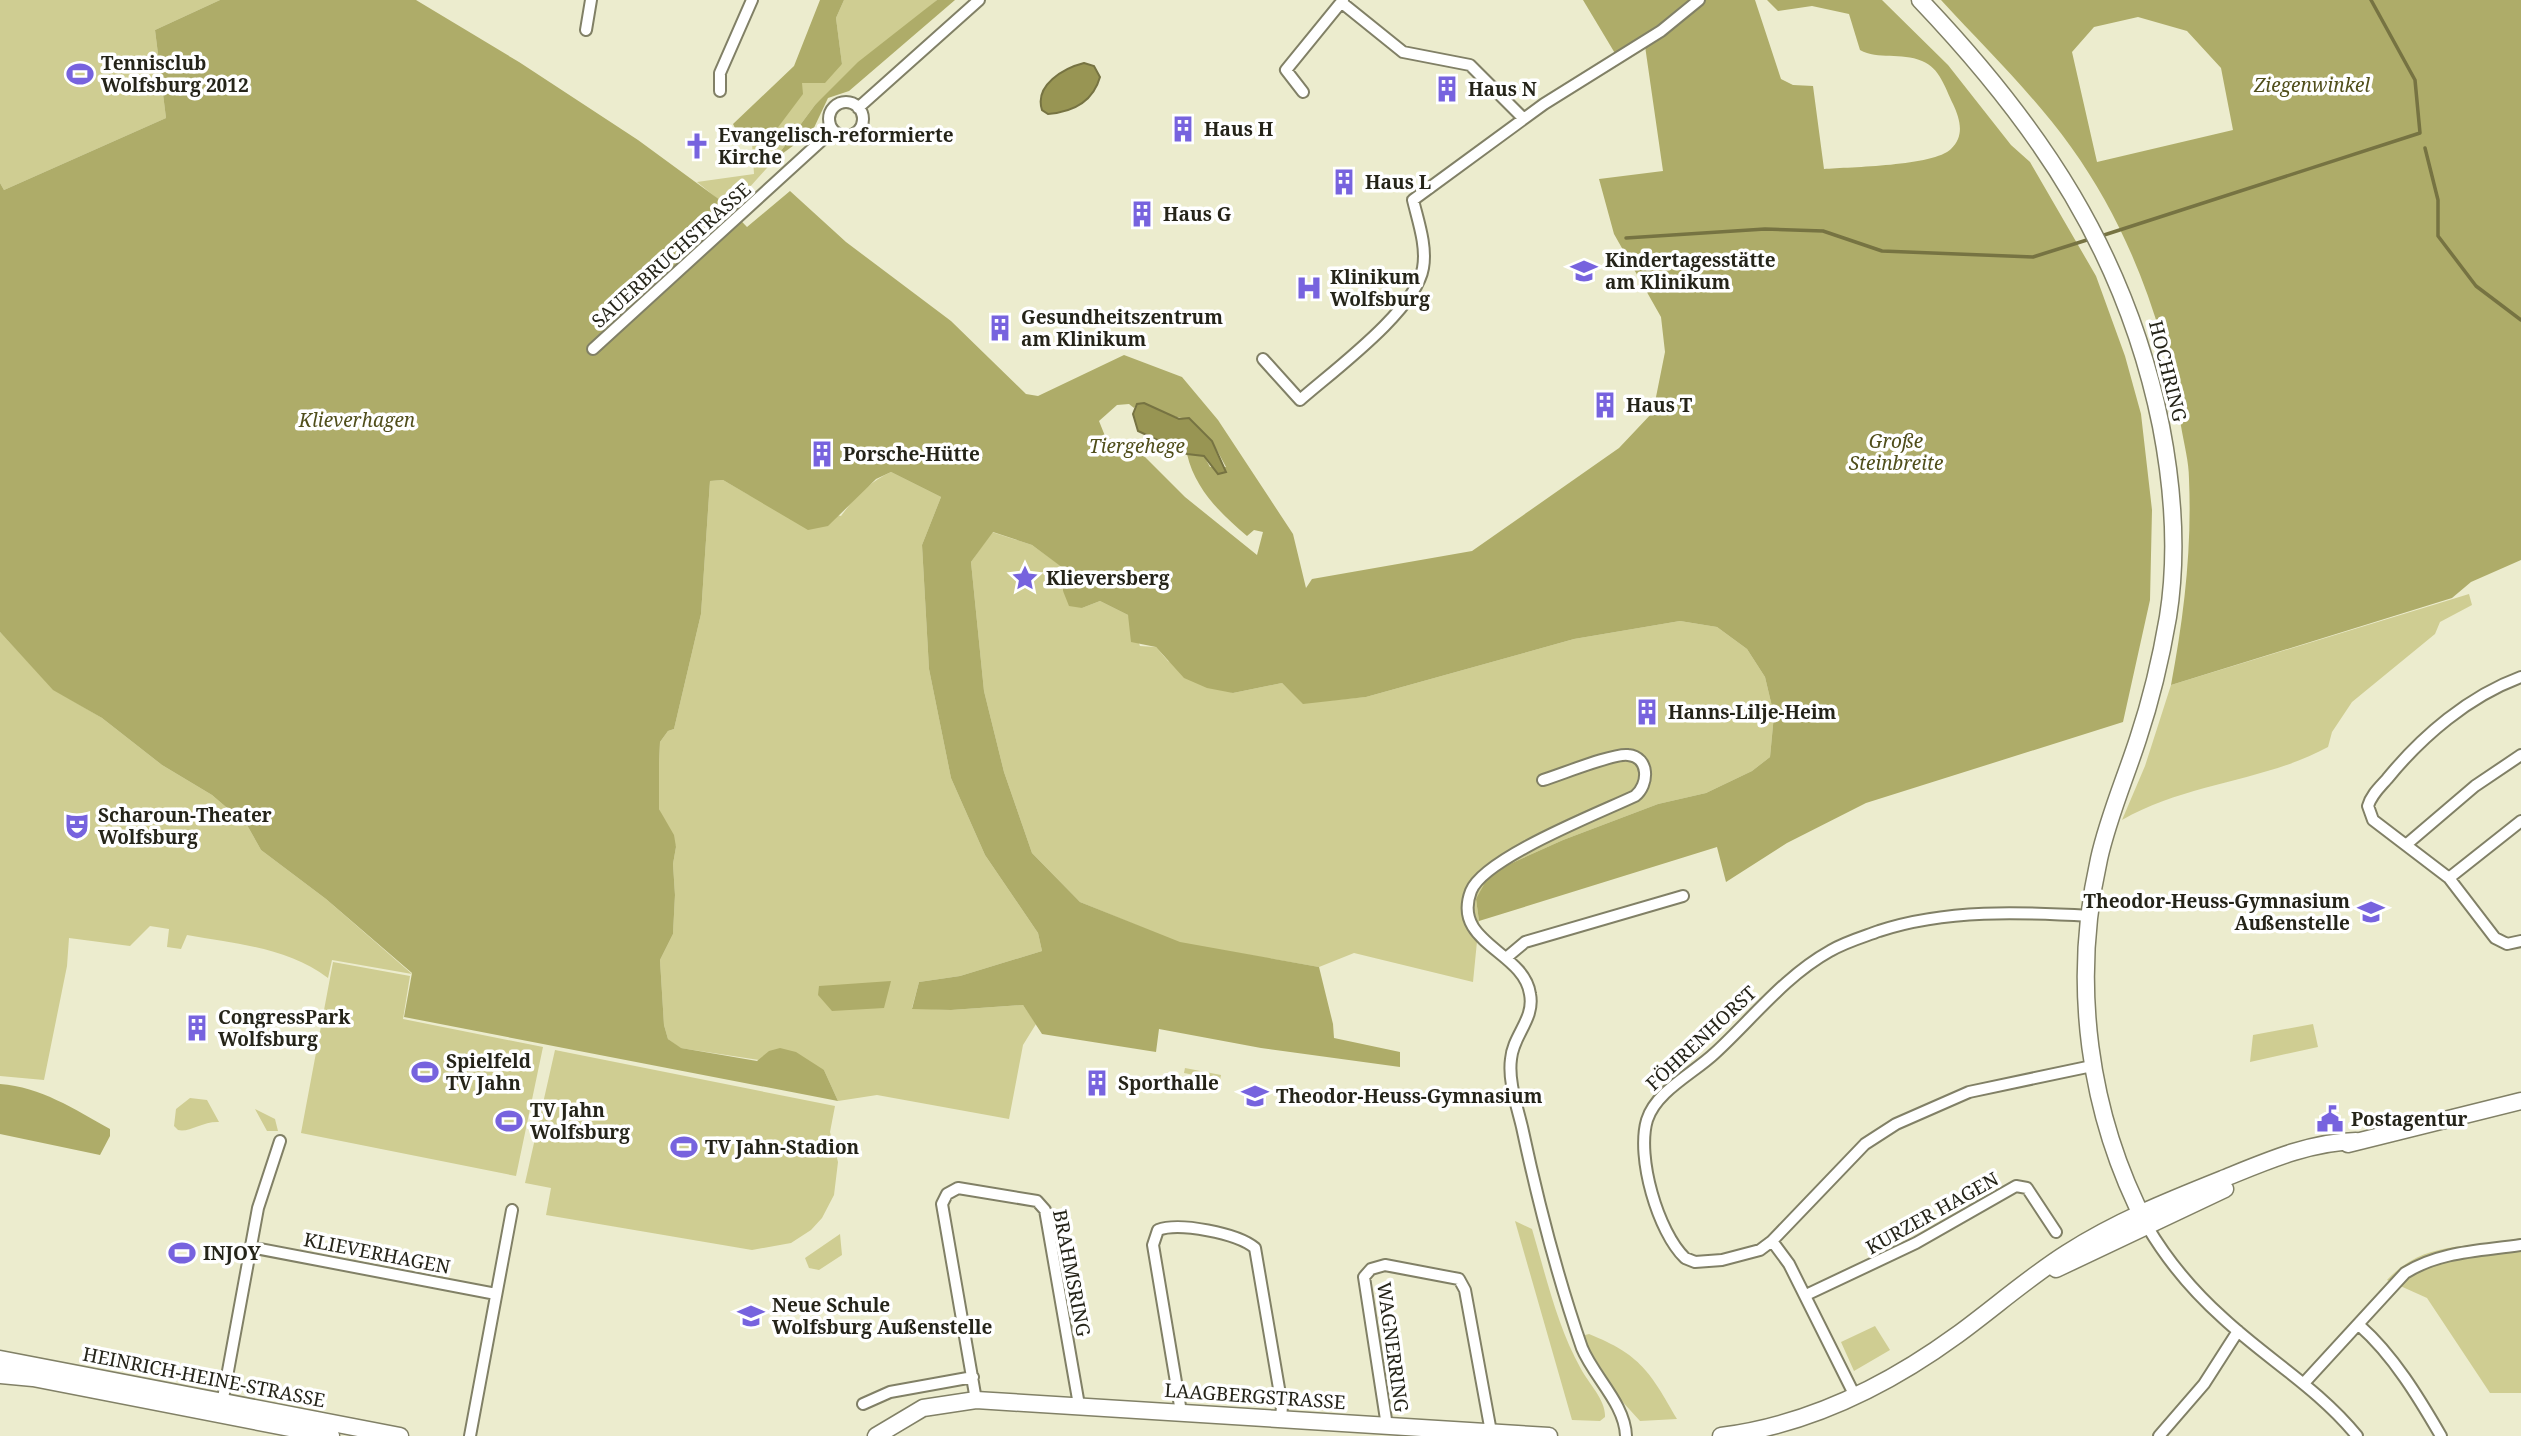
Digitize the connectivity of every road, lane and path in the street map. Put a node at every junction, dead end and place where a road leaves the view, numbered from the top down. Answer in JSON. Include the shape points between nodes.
{"nodes":[{"id":1,"x":591,"y":0,"type":"edge"},
{"id":2,"x":752,"y":0,"type":"edge"},
{"id":3,"x":979,"y":0,"type":"edge"},
{"id":4,"x":1699,"y":0,"type":"edge"},
{"id":5,"x":1920,"y":0,"type":"edge"},
{"id":6,"x":1342,"y":1,"type":"edge"},
{"id":7,"x":586,"y":30,"type":"dead end"},
{"id":8,"x":720,"y":91,"type":"dead end"},
{"id":9,"x":1303,"y":92,"type":"dead end"},
{"id":10,"x":858,"y":108,"type":"junction"},
{"id":11,"x":1523,"y":118,"type":"junction"},
{"id":12,"x":833,"y":130,"type":"junction"},
{"id":13,"x":593,"y":349,"type":"dead end"},
{"id":14,"x":1263,"y":359,"type":"dead end"},
{"id":15,"x":2521,"y":677,"type":"edge"},
{"id":16,"x":2521,"y":755,"type":"edge"},
{"id":17,"x":1543,"y":780,"type":"dead end"},
{"id":18,"x":2521,"y":821,"type":"edge"},
{"id":19,"x":2407,"y":844,"type":"junction"},
{"id":20,"x":2449,"y":878,"type":"junction"},
{"id":21,"x":1683,"y":897,"type":"dead end"},
{"id":22,"x":2090,"y":916,"type":"junction"},
{"id":23,"x":2521,"y":941,"type":"edge"},
{"id":24,"x":1506,"y":958,"type":"junction"},
{"id":25,"x":2092,"y":1066,"type":"junction"},
{"id":26,"x":2521,"y":1101,"type":"edge"},
{"id":27,"x":281,"y":1141,"type":"dead end"},
{"id":28,"x":512,"y":1210,"type":"dead end"},
{"id":29,"x":2144,"y":1219,"type":"junction"},
{"id":30,"x":2056,"y":1232,"type":"dead end"},
{"id":31,"x":1773,"y":1241,"type":"junction"},
{"id":32,"x":2521,"y":1245,"type":"edge"},
{"id":33,"x":250,"y":1247,"type":"junction"},
{"id":34,"x":496,"y":1294,"type":"junction"},
{"id":35,"x":1806,"y":1296,"type":"junction"},
{"id":36,"x":2360,"y":1325,"type":"junction"},
{"id":37,"x":2238,"y":1331,"type":"junction"},
{"id":38,"x":0,"y":1359,"type":"edge"},
{"id":39,"x":0,"y":1375,"type":"edge"},
{"id":40,"x":973,"y":1377,"type":"junction"},
{"id":41,"x":2304,"y":1383,"type":"junction"},
{"id":42,"x":1855,"y":1396,"type":"junction"},
{"id":43,"x":976,"y":1400,"type":"junction"},
{"id":44,"x":863,"y":1404,"type":"dead end"},
{"id":45,"x":1079,"y":1405,"type":"junction"},
{"id":46,"x":221,"y":1408,"type":"junction"},
{"id":47,"x":1181,"y":1412,"type":"junction"},
{"id":48,"x":1281,"y":1418,"type":"junction"},
{"id":49,"x":1387,"y":1426,"type":"junction"},
{"id":50,"x":348,"y":1431,"type":"edge"},
{"id":51,"x":1491,"y":1432,"type":"junction"},
{"id":52,"x":890,"y":1433,"type":"edge"},
{"id":53,"x":331,"y":1436,"type":"edge"},
{"id":54,"x":400,"y":1436,"type":"edge"},
{"id":55,"x":470,"y":1436,"type":"edge"},
{"id":56,"x":876,"y":1436,"type":"edge"},
{"id":57,"x":1549,"y":1436,"type":"edge"},
{"id":58,"x":1626,"y":1436,"type":"edge"},
{"id":59,"x":1721,"y":1436,"type":"edge"},
{"id":60,"x":2159,"y":1436,"type":"edge"},
{"id":61,"x":2357,"y":1436,"type":"edge"},
{"id":62,"x":2441,"y":1436,"type":"edge"}],
"edges":[{"from":1,"to":7,"type":"street"},
{"from":2,"to":8,"type":"street","via":[[720,72]]},
{"from":3,"to":10,"type":"street","name":"SAUERBRUCHSTRASSE"},
{"from":4,"to":11,"type":"street","via":[[1661,31]]},
{"from":5,"to":22,"type":"street","name":"HOCHRING","via":[[1968,51],[2047,152],[2111,266],[2132,314],[2154,391],[2170,490],[2173,563],[2168,616],[2151,698],[2099,859]]},
{"from":6,"to":9,"type":"street","via":[[1286,70]]},
{"from":6,"to":11,"type":"street","via":[[1404,52],[1470,65]]},
{"from":10,"to":12,"type":"street","name":"SAUERBRUCHSTRASSE","via":[[847,103],[835,106],[829,118]]},
{"from":10,"to":12,"type":"street","name":"SAUERBRUCHSTRASSE","via":[[862,120],[857,132],[844,136]]},
{"from":11,"to":14,"type":"street","via":[[1413,200],[1423,268],[1415,291],[1400,310],[1300,400]]},
{"from":12,"to":13,"type":"street","name":"SAUERBRUCHSTRASSE"},
{"from":15,"to":19,"type":"street","via":[[2474,701],[2416,746],[2370,800],[2373,820]]},
{"from":16,"to":19,"type":"street","via":[[2475,786]]},
{"from":17,"to":24,"type":"street","via":[[1623,755],[1637,758],[1646,775],[1635,796],[1498,863],[1478,880],[1469,902],[1472,928]]},
{"from":18,"to":20,"type":"street"},
{"from":19,"to":20,"type":"street"},
{"from":20,"to":23,"type":"street","via":[[2495,938],[2507,944]]},
{"from":21,"to":24,"type":"street","via":[[1525,942]]},
{"from":22,"to":25,"type":"street","name":"HOCHRING","via":[[2085,994]]},
{"from":22,"to":31,"type":"street","name":"FÖHRENHORST","via":[[1957,917],[1882,930],[1829,951],[1784,986],[1653,1107],[1645,1132],[1652,1195],[1675,1248],[1685,1258],[1705,1262],[1752,1253]]},
{"from":24,"to":58,"type":"street","via":[[1522,973],[1531,995],[1528,1018],[1511,1059],[1541,1214],[1586,1358],[1619,1411]]},
{"from":25,"to":29,"type":"street","name":"HOCHRING","via":[[2106,1126]]},
{"from":25,"to":31,"type":"street","name":"FÖHRENHORST","via":[[1969,1092],[1896,1124],[1865,1144]]},
{"from":26,"to":29,"type":"street","via":[[2356,1141],[2306,1148]]},
{"from":27,"to":33,"type":"street"},
{"from":28,"to":34,"type":"street"},
{"from":29,"to":37,"type":"street","via":[[2164,1253]]},
{"from":29,"to":42,"type":"street","via":[[2109,1227],[1927,1356]]},
{"from":30,"to":35,"type":"street","name":"KURZER HAGEN","via":[[2027,1188],[2016,1186],[1894,1255]]},
{"from":31,"to":35,"type":"street"},
{"from":32,"to":36,"type":"street","via":[[2428,1259],[2405,1273]]},
{"from":33,"to":34,"type":"street","name":"KLIEVERHAGEN"},
{"from":33,"to":46,"type":"street"},
{"from":34,"to":55,"type":"street"},
{"from":35,"to":42,"type":"street"},
{"from":36,"to":41,"type":"street"},
{"from":36,"to":62,"type":"street","via":[[2423,1405]]},
{"from":37,"to":41,"type":"street"},
{"from":37,"to":60,"type":"street","via":[[2206,1381]]},
{"from":38,"to":46,"type":"street","name":"HEINRICH-HEINE-STRASSE"},
{"from":39,"to":46,"type":"street","name":"HEINRICH-HEINE-STRASSE"},
{"from":40,"to":43,"type":"street","name":"BRAHMSRING"},
{"from":40,"to":44,"type":"street","via":[[890,1392]]},
{"from":40,"to":45,"type":"street","name":"BRAHMSRING","via":[[942,1205],[947,1194],[958,1188],[1038,1200],[1045,1209]]},
{"from":41,"to":61,"type":"street"},
{"from":42,"to":59,"type":"street","via":[[1779,1425]]},
{"from":43,"to":45,"type":"street","name":"LAAGBERGSTRASSE"},
{"from":43,"to":52,"type":"street","name":"LAAGBERGSTRASSE","via":[[923,1408]]},
{"from":45,"to":47,"type":"street","name":"LAAGBERGSTRASSE"},
{"from":46,"to":50,"type":"street","name":"HEINRICH-HEINE-STRASSE"},
{"from":46,"to":53,"type":"street","name":"HEINRICH-HEINE-STRASSE"},
{"from":47,"to":48,"type":"street","name":"LAAGBERGSTRASSE"},
{"from":47,"to":48,"type":"street","via":[[1153,1245],[1158,1230],[1171,1225],[1244,1239],[1255,1248]]},
{"from":48,"to":49,"type":"street","name":"LAAGBERGSTRASSE"},
{"from":49,"to":51,"type":"street","name":"LAAGBERGSTRASSE"},
{"from":49,"to":51,"type":"street","name":"WAGNERRING","via":[[1364,1277],[1385,1265],[1459,1279],[1465,1290]]},
{"from":50,"to":54,"type":"street","name":"HEINRICH-HEINE-STRASSE"},
{"from":51,"to":57,"type":"street","name":"LAAGBERGSTRASSE"},
{"from":52,"to":56,"type":"street","name":"LAAGBERGSTRASSE"}]}
